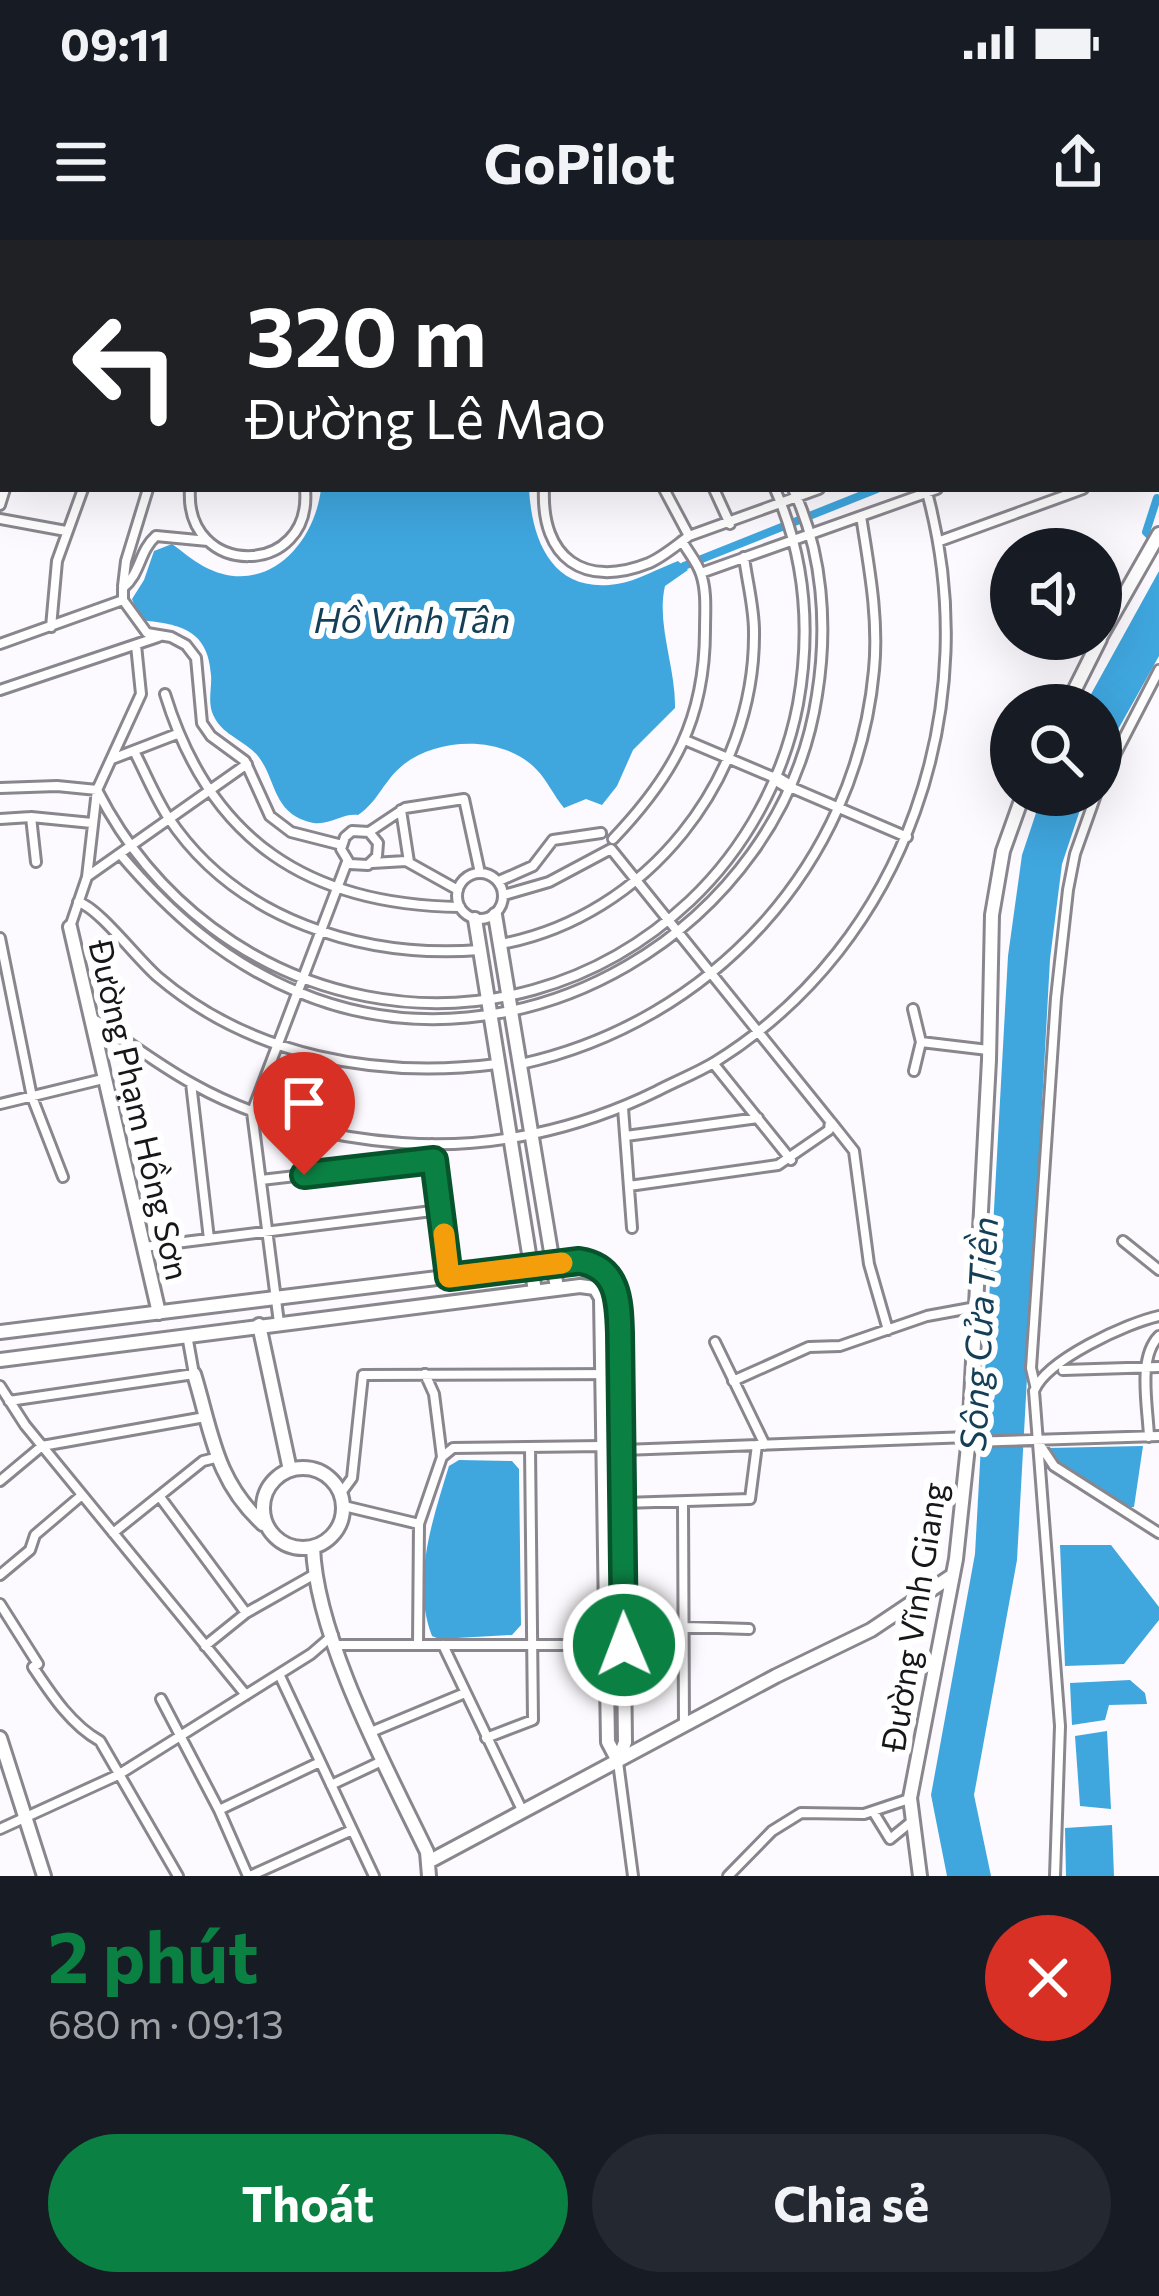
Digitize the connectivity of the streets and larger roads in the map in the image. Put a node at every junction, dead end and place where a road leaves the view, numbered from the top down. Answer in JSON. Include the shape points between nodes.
{"nodes":[{"id":1,"x":82,"y":492,"type":"edge"},
{"id":2,"x":147,"y":492,"type":"edge"},
{"id":3,"x":190,"y":492,"type":"edge"},
{"id":4,"x":305,"y":492,"type":"edge"},
{"id":5,"x":544,"y":492,"type":"edge"},
{"id":6,"x":665,"y":492,"type":"edge"},
{"id":7,"x":715,"y":492,"type":"edge"},
{"id":8,"x":776,"y":492,"type":"edge"},
{"id":9,"x":925,"y":492,"type":"edge"},
{"id":10,"x":930,"y":492,"type":"edge"},
{"id":11,"x":1075,"y":492,"type":"edge"},
{"id":12,"x":797,"y":498,"type":"edge"},
{"id":13,"x":783,"y":508,"type":"junction"},
{"id":14,"x":861,"y":516,"type":"junction"},
{"id":15,"x":0,"y":519,"type":"edge"},
{"id":16,"x":730,"y":524,"type":"junction"},
{"id":17,"x":809,"y":530,"type":"junction"},
{"id":18,"x":66,"y":531,"type":"junction"},
{"id":19,"x":1159,"y":533,"type":"edge"},
{"id":20,"x":792,"y":536,"type":"junction"},
{"id":21,"x":208,"y":541,"type":"junction"},
{"id":22,"x":940,"y":541,"type":"junction"},
{"id":23,"x":686,"y":543,"type":"junction"},
{"id":24,"x":744,"y":557,"type":"junction"},
{"id":25,"x":700,"y":570,"type":"junction"},
{"id":26,"x":123,"y":588,"type":"junction"},
{"id":27,"x":1122,"y":599,"type":"edge"},
{"id":28,"x":123,"y":600,"type":"junction"},
{"id":29,"x":51,"y":627,"type":"junction"},
{"id":30,"x":158,"y":637,"type":"junction"},
{"id":31,"x":822,"y":643,"type":"junction"},
{"id":32,"x":0,"y":644,"type":"edge"},
{"id":33,"x":805,"y":644,"type":"junction"},
{"id":34,"x":136,"y":645,"type":"junction"},
{"id":35,"x":1159,"y":670,"type":"edge"},
{"id":36,"x":0,"y":690,"type":"edge"},
{"id":37,"x":165,"y":694,"type":"dead end"},
{"id":38,"x":177,"y":734,"type":"junction"},
{"id":39,"x":686,"y":740,"type":"junction"},
{"id":40,"x":1122,"y":741,"type":"edge"},
{"id":41,"x":134,"y":751,"type":"junction"},
{"id":42,"x":728,"y":758,"type":"junction"},
{"id":43,"x":110,"y":760,"type":"junction"},
{"id":44,"x":247,"y":764,"type":"junction"},
{"id":45,"x":775,"y":778,"type":"junction"},
{"id":46,"x":0,"y":788,"type":"edge"},
{"id":47,"x":790,"y":788,"type":"junction"},
{"id":48,"x":97,"y":790,"type":"junction"},
{"id":49,"x":209,"y":790,"type":"junction"},
{"id":50,"x":838,"y":808,"type":"junction"},
{"id":51,"x":400,"y":810,"type":"junction"},
{"id":52,"x":1017,"y":816,"type":"edge"},
{"id":53,"x":1089,"y":816,"type":"edge"},
{"id":54,"x":31,"y":818,"type":"junction"},
{"id":55,"x":169,"y":819,"type":"junction"},
{"id":56,"x":0,"y":820,"type":"edge"},
{"id":57,"x":92,"y":824,"type":"junction"},
{"id":58,"x":369,"y":832,"type":"junction"},
{"id":59,"x":601,"y":833,"type":"dead end"},
{"id":60,"x":907,"y":837,"type":"junction"},
{"id":61,"x":613,"y":839,"type":"dead end"},
{"id":62,"x":341,"y":845,"type":"junction"},
{"id":63,"x":130,"y":847,"type":"junction"},
{"id":64,"x":120,"y":854,"type":"junction"},
{"id":65,"x":36,"y":862,"type":"dead end"},
{"id":66,"x":347,"y":862,"type":"junction"},
{"id":67,"x":409,"y":862,"type":"junction"},
{"id":68,"x":371,"y":863,"type":"junction"},
{"id":69,"x":480,"y":872,"type":"junction"},
{"id":70,"x":86,"y":877,"type":"junction"},
{"id":71,"x":499,"y":881,"type":"junction"},
{"id":72,"x":638,"y":881,"type":"junction"},
{"id":73,"x":338,"y":890,"type":"junction"},
{"id":74,"x":458,"y":890,"type":"junction"},
{"id":75,"x":504,"y":895,"type":"junction"},
{"id":76,"x":78,"y":902,"type":"junction"},
{"id":77,"x":460,"y":907,"type":"junction"},
{"id":78,"x":495,"y":915,"type":"junction"},
{"id":79,"x":475,"y":919,"type":"junction"},
{"id":80,"x":670,"y":919,"type":"junction"},
{"id":81,"x":70,"y":927,"type":"joint"},
{"id":82,"x":680,"y":932,"type":"junction"},
{"id":83,"x":321,"y":934,"type":"junction"},
{"id":84,"x":0,"y":938,"type":"edge"},
{"id":85,"x":500,"y":944,"type":"junction"},
{"id":86,"x":480,"y":950,"type":"junction"},
{"id":87,"x":712,"y":974,"type":"junction"},
{"id":88,"x":303,"y":980,"type":"junction"},
{"id":89,"x":298,"y":992,"type":"junction"},
{"id":90,"x":509,"y":1003,"type":"junction"},
{"id":91,"x":489,"y":1006,"type":"junction"},
{"id":92,"x":914,"y":1009,"type":"dead end"},
{"id":93,"x":88,"y":1015,"type":"junction"},
{"id":94,"x":758,"y":1032,"type":"junction"},
{"id":95,"x":921,"y":1042,"type":"junction"},
{"id":96,"x":278,"y":1045,"type":"junction"},
{"id":97,"x":990,"y":1050,"type":"junction"},
{"id":98,"x":713,"y":1063,"type":"junction"},
{"id":99,"x":498,"y":1064,"type":"junction"},
{"id":100,"x":520,"y":1064,"type":"junction"},
{"id":101,"x":914,"y":1071,"type":"dead end"},
{"id":102,"x":103,"y":1079,"type":"junction"},
{"id":103,"x":190,"y":1083,"type":"junction"},
{"id":104,"x":32,"y":1097,"type":"junction"},
{"id":105,"x":0,"y":1104,"type":"edge"},
{"id":106,"x":623,"y":1108,"type":"junction"},
{"id":107,"x":252,"y":1112,"type":"junction"},
{"id":108,"x":758,"y":1118,"type":"junction"},
{"id":109,"x":830,"y":1121,"type":"junction"},
{"id":110,"x":531,"y":1132,"type":"junction"},
{"id":111,"x":626,"y":1136,"type":"junction"},
{"id":112,"x":510,"y":1138,"type":"junction"},
{"id":113,"x":432,"y":1144,"type":"junction"},
{"id":114,"x":434,"y":1160,"type":"junction"},
{"id":115,"x":791,"y":1160,"type":"junction"},
{"id":116,"x":63,"y":1177,"type":"dead end"},
{"id":117,"x":261,"y":1180,"type":"junction"},
{"id":118,"x":629,"y":1186,"type":"junction"},
{"id":119,"x":440,"y":1210,"type":"junction"},
{"id":120,"x":632,"y":1228,"type":"dead end"},
{"id":121,"x":270,"y":1231,"type":"junction"},
{"id":122,"x":209,"y":1239,"type":"junction"},
{"id":123,"x":1123,"y":1240,"type":"dead end"},
{"id":124,"x":142,"y":1247,"type":"junction"},
{"id":125,"x":553,"y":1264,"type":"junction"},
{"id":126,"x":531,"y":1267,"type":"junction"},
{"id":127,"x":1159,"y":1270,"type":"edge"},
{"id":128,"x":449,"y":1277,"type":"junction"},
{"id":129,"x":557,"y":1288,"type":"junction"},
{"id":130,"x":535,"y":1291,"type":"junction"},
{"id":131,"x":277,"y":1298,"type":"junction"},
{"id":132,"x":976,"y":1307,"type":"junction"},
{"id":133,"x":159,"y":1313,"type":"junction"},
{"id":134,"x":1159,"y":1316,"type":"edge"},
{"id":135,"x":279,"y":1323,"type":"junction"},
{"id":136,"x":260,"y":1325,"type":"junction"},
{"id":137,"x":888,"y":1330,"type":"junction"},
{"id":138,"x":0,"y":1332,"type":"edge"},
{"id":139,"x":188,"y":1334,"type":"junction"},
{"id":140,"x":1159,"y":1336,"type":"edge"},
{"id":141,"x":715,"y":1342,"type":"dead end"},
{"id":142,"x":0,"y":1360,"type":"edge"},
{"id":143,"x":1159,"y":1367,"type":"edge"},
{"id":144,"x":1146,"y":1368,"type":"junction"},
{"id":145,"x":1063,"y":1370,"type":"dead end"},
{"id":146,"x":602,"y":1373,"type":"junction"},
{"id":147,"x":194,"y":1374,"type":"junction"},
{"id":148,"x":425,"y":1374,"type":"junction"},
{"id":149,"x":621,"y":1374,"type":"junction"},
{"id":150,"x":733,"y":1381,"type":"junction"},
{"id":151,"x":1035,"y":1385,"type":"junction"},
{"id":152,"x":0,"y":1386,"type":"edge"},
{"id":153,"x":9,"y":1400,"type":"junction"},
{"id":154,"x":206,"y":1417,"type":"junction"},
{"id":155,"x":1154,"y":1437,"type":"edge"},
{"id":156,"x":972,"y":1440,"type":"junction"},
{"id":157,"x":1034,"y":1440,"type":"junction"},
{"id":158,"x":761,"y":1445,"type":"junction"},
{"id":159,"x":42,"y":1446,"type":"junction"},
{"id":160,"x":603,"y":1446,"type":"junction"},
{"id":161,"x":530,"y":1447,"type":"junction"},
{"id":162,"x":623,"y":1450,"type":"junction"},
{"id":163,"x":442,"y":1457,"type":"junction"},
{"id":164,"x":215,"y":1458,"type":"junction"},
{"id":165,"x":290,"y":1470,"type":"junction"},
{"id":166,"x":0,"y":1481,"type":"edge"},
{"id":167,"x":82,"y":1495,"type":"junction"},
{"id":168,"x":160,"y":1497,"type":"junction"},
{"id":169,"x":342,"y":1500,"type":"junction"},
{"id":170,"x":623,"y":1503,"type":"junction"},
{"id":171,"x":682,"y":1504,"type":"junction"},
{"id":172,"x":419,"y":1524,"type":"junction"},
{"id":173,"x":268,"y":1529,"type":"junction"},
{"id":174,"x":113,"y":1533,"type":"junction"},
{"id":175,"x":1159,"y":1533,"type":"edge"},
{"id":176,"x":313,"y":1547,"type":"junction"},
{"id":177,"x":316,"y":1573,"type":"junction"},
{"id":178,"x":0,"y":1574,"type":"edge"},
{"id":179,"x":953,"y":1575,"type":"junction"},
{"id":180,"x":0,"y":1604,"type":"edge"},
{"id":181,"x":246,"y":1613,"type":"junction"},
{"id":182,"x":624,"y":1625,"type":"junction"},
{"id":183,"x":683,"y":1629,"type":"junction"},
{"id":184,"x":749,"y":1630,"type":"dead end"},
{"id":185,"x":334,"y":1640,"type":"junction"},
{"id":186,"x":418,"y":1645,"type":"junction"},
{"id":187,"x":442,"y":1645,"type":"junction"},
{"id":188,"x":532,"y":1645,"type":"junction"},
{"id":189,"x":605,"y":1645,"type":"junction"},
{"id":190,"x":624,"y":1645,"type":"junction"},
{"id":191,"x":205,"y":1646,"type":"junction"},
{"id":192,"x":279,"y":1674,"type":"junction"},
{"id":193,"x":465,"y":1693,"type":"junction"},
{"id":194,"x":246,"y":1695,"type":"junction"},
{"id":195,"x":161,"y":1699,"type":"dead end"},
{"id":196,"x":684,"y":1728,"type":"junction"},
{"id":197,"x":371,"y":1732,"type":"junction"},
{"id":198,"x":183,"y":1737,"type":"junction"},
{"id":199,"x":0,"y":1738,"type":"edge"},
{"id":200,"x":486,"y":1738,"type":"junction"},
{"id":201,"x":383,"y":1760,"type":"junction"},
{"id":202,"x":618,"y":1761,"type":"junction"},
{"id":203,"x":320,"y":1762,"type":"junction"},
{"id":204,"x":118,"y":1774,"type":"junction"},
{"id":205,"x":331,"y":1785,"type":"junction"},
{"id":206,"x":910,"y":1798,"type":"junction"},
{"id":207,"x":219,"y":1810,"type":"junction"},
{"id":208,"x":874,"y":1813,"type":"junction"},
{"id":209,"x":524,"y":1814,"type":"junction"},
{"id":210,"x":25,"y":1816,"type":"junction"},
{"id":211,"x":913,"y":1821,"type":"junction"},
{"id":212,"x":0,"y":1829,"type":"edge"},
{"id":213,"x":352,"y":1830,"type":"junction"},
{"id":214,"x":429,"y":1869,"type":"edge"},
{"id":215,"x":44,"y":1876,"type":"edge"},
{"id":216,"x":178,"y":1876,"type":"edge"},
{"id":217,"x":249,"y":1876,"type":"edge"},
{"id":218,"x":374,"y":1876,"type":"edge"},
{"id":219,"x":633,"y":1876,"type":"edge"},
{"id":220,"x":728,"y":1876,"type":"edge"},
{"id":221,"x":920,"y":1876,"type":"edge"},
{"id":222,"x":1054,"y":1876,"type":"edge"}],
"edges":[{"from":1,"to":18,"type":"street"},
{"from":2,"to":26,"type":"street"},
{"from":3,"to":21,"type":"street","via":[[194,521]]},
{"from":4,"to":21,"type":"street","via":[[300,525],[278,549],[237,556]]},
{"from":5,"to":23,"type":"street","via":[[550,539],[582,568],[625,570]]},
{"from":6,"to":23,"type":"street"},
{"from":7,"to":16,"type":"street"},
{"from":8,"to":13,"type":"street"},
{"from":9,"to":14,"type":"street"},
{"from":10,"to":22,"type":"street"},
{"from":11,"to":22,"type":"street"},
{"from":12,"to":13,"type":"street"},
{"from":12,"to":17,"type":"street"},
{"from":13,"to":16,"type":"street"},
{"from":13,"to":20,"type":"street"},
{"from":14,"to":17,"type":"street"},
{"from":14,"to":50,"type":"street","via":[[874,591],[874,669],[863,740]]},
{"from":15,"to":18,"type":"street"},
{"from":16,"to":23,"type":"street"},
{"from":17,"to":20,"type":"street"},
{"from":17,"to":31,"type":"street"},
{"from":18,"to":29,"type":"street"},
{"from":19,"to":27,"type":"street"},
{"from":20,"to":24,"type":"street"},
{"from":20,"to":33,"type":"street"},
{"from":21,"to":26,"type":"street","via":[[155,536]]},
{"from":22,"to":60,"type":"street","via":[[946,692]]},
{"from":23,"to":25,"type":"street"},
{"from":24,"to":25,"type":"street"},
{"from":24,"to":42,"type":"street","via":[[754,632],[745,706]]},
{"from":25,"to":39,"type":"street","via":[[705,649]]},
{"from":26,"to":28,"type":"street"},
{"from":28,"to":29,"type":"street"},
{"from":28,"to":30,"type":"street"},
{"from":29,"to":32,"type":"street"},
{"from":30,"to":34,"type":"street"},
{"from":30,"to":44,"type":"street","via":[[187,645],[196,658],[202,723]]},
{"from":31,"to":33,"type":"street"},
{"from":31,"to":47,"type":"street","via":[[813,719]]},
{"from":33,"to":45,"type":"street","via":[[794,722]]},
{"from":34,"to":36,"type":"street"},
{"from":34,"to":43,"type":"street","name":"Đường Phạm Hồng Sơn","via":[[141,694]]},
{"from":35,"to":40,"type":"street"},
{"from":37,"to":38,"type":"street"},
{"from":38,"to":41,"type":"street"},
{"from":38,"to":49,"type":"street"},
{"from":39,"to":42,"type":"street"},
{"from":39,"to":61,"type":"street","via":[[652,798]]},
{"from":41,"to":43,"type":"street"},
{"from":41,"to":55,"type":"street"},
{"from":42,"to":45,"type":"street"},
{"from":42,"to":72,"type":"street","via":[[684,832]]},
{"from":43,"to":48,"type":"street","name":"Đường Phạm Hồng Sơn"},
{"from":44,"to":49,"type":"street"},
{"from":44,"to":62,"type":"street","via":[[270,816],[291,832]]},
{"from":45,"to":47,"type":"street"},
{"from":45,"to":80,"type":"street","via":[[735,850]]},
{"from":46,"to":48,"type":"street"},
{"from":47,"to":50,"type":"street"},
{"from":47,"to":82,"type":"street","via":[[744,866]]},
{"from":48,"to":57,"type":"street","name":"Đường Phạm Hồng Sơn"},
{"from":48,"to":63,"type":"street"},
{"from":49,"to":55,"type":"street"},
{"from":49,"to":73,"type":"street","via":[[276,858]]},
{"from":50,"to":60,"type":"street"},
{"from":50,"to":87,"type":"street","via":[[762,927]]},
{"from":51,"to":58,"type":"street"},
{"from":51,"to":67,"type":"street"},
{"from":51,"to":69,"type":"street","via":[[464,799]]},
{"from":52,"to":97,"type":"street","name":"Đường Vĩnh Giang","via":[[996,884]]},
{"from":53,"to":151,"type":"street","via":[[1075,854],[1056,998]]},
{"from":54,"to":56,"type":"street"},
{"from":54,"to":57,"type":"street"},
{"from":54,"to":65,"type":"street"},
{"from":55,"to":63,"type":"street"},
{"from":55,"to":83,"type":"street","via":[[245,894]]},
{"from":57,"to":70,"type":"street","name":"Đường Phạm Hồng Sơn"},
{"from":58,"to":62,"type":"street","via":[[352,831]]},
{"from":58,"to":68,"type":"street","via":[[378,847]]},
{"from":59,"to":71,"type":"street","via":[[553,840],[533,866]]},
{"from":60,"to":94,"type":"street","via":[[839,950]]},
{"from":62,"to":66,"type":"street"},
{"from":63,"to":64,"type":"street"},
{"from":63,"to":88,"type":"street","via":[[206,926]]},
{"from":64,"to":70,"type":"street"},
{"from":64,"to":89,"type":"street","via":[[215,948]]},
{"from":66,"to":68,"type":"street"},
{"from":66,"to":73,"type":"street"},
{"from":67,"to":68,"type":"street"},
{"from":67,"to":74,"type":"street"},
{"from":69,"to":71,"type":"street"},
{"from":69,"to":74,"type":"street"},
{"from":70,"to":76,"type":"street","name":"Đường Phạm Hồng Sơn"},
{"from":71,"to":75,"type":"street"},
{"from":72,"to":75,"type":"street","via":[[608,848],[549,882]]},
{"from":72,"to":80,"type":"street"},
{"from":72,"to":85,"type":"street","via":[[582,919]]},
{"from":73,"to":77,"type":"street","via":[[396,905]]},
{"from":73,"to":83,"type":"street"},
{"from":74,"to":77,"type":"street"},
{"from":75,"to":78,"type":"street"},
{"from":76,"to":81,"type":"street","name":"Đường Phạm Hồng Sơn"},
{"from":76,"to":96,"type":"street","via":[[162,981]]},
{"from":77,"to":79,"type":"street"},
{"from":78,"to":79,"type":"street"},
{"from":78,"to":85,"type":"street"},
{"from":79,"to":86,"type":"street"},
{"from":80,"to":82,"type":"street"},
{"from":80,"to":90,"type":"street","via":[[609,960]]},
{"from":81,"to":93,"type":"street","name":"Đường Phạm Hồng Sơn"},
{"from":82,"to":87,"type":"street"},
{"from":82,"to":90,"type":"street","via":[[558,1000]]},
{"from":83,"to":86,"type":"street","via":[[402,952]]},
{"from":83,"to":88,"type":"street"},
{"from":84,"to":104,"type":"street"},
{"from":85,"to":90,"type":"street"},
{"from":86,"to":91,"type":"street"},
{"from":87,"to":94,"type":"street"},
{"from":87,"to":100,"type":"street","via":[[634,1026]]},
{"from":88,"to":89,"type":"street"},
{"from":88,"to":91,"type":"street","via":[[392,1002]]},
{"from":89,"to":91,"type":"street","via":[[418,1017]]},
{"from":89,"to":96,"type":"street"},
{"from":90,"to":91,"type":"street"},
{"from":90,"to":100,"type":"street"},
{"from":91,"to":99,"type":"street"},
{"from":92,"to":95,"type":"street"},
{"from":93,"to":102,"type":"street","name":"Đường Phạm Hồng Sơn"},
{"from":93,"to":103,"type":"street"},
{"from":94,"to":98,"type":"street"},
{"from":94,"to":109,"type":"street"},
{"from":95,"to":97,"type":"street"},
{"from":95,"to":101,"type":"street"},
{"from":96,"to":99,"type":"street","via":[[390,1069]]},
{"from":96,"to":107,"type":"street"},
{"from":97,"to":132,"type":"street","name":"Đường Vĩnh Giang"},
{"from":98,"to":106,"type":"street"},
{"from":98,"to":108,"type":"street"},
{"from":99,"to":112,"type":"street"},
{"from":100,"to":110,"type":"street"},
{"from":102,"to":104,"type":"street"},
{"from":102,"to":124,"type":"street","name":"Đường Phạm Hồng Sơn"},
{"from":103,"to":107,"type":"street"},
{"from":103,"to":122,"type":"street"},
{"from":104,"to":105,"type":"street"},
{"from":104,"to":116,"type":"street"},
{"from":106,"to":110,"type":"street"},
{"from":106,"to":111,"type":"street"},
{"from":107,"to":113,"type":"street"},
{"from":107,"to":117,"type":"street"},
{"from":108,"to":111,"type":"street"},
{"from":108,"to":115,"type":"street"},
{"from":109,"to":115,"type":"street"},
{"from":109,"to":137,"type":"street","via":[[854,1151],[868,1264]]},
{"from":110,"to":112,"type":"street"},
{"from":110,"to":125,"type":"street"},
{"from":111,"to":118,"type":"street"},
{"from":112,"to":113,"type":"street"},
{"from":112,"to":126,"type":"street"},
{"from":113,"to":114,"type":"street"},
{"from":114,"to":117,"type":"street"},
{"from":114,"to":119,"type":"street"},
{"from":115,"to":118,"type":"street"},
{"from":117,"to":121,"type":"street"},
{"from":118,"to":120,"type":"street"},
{"from":119,"to":121,"type":"street"},
{"from":119,"to":128,"type":"street"},
{"from":121,"to":122,"type":"street"},
{"from":121,"to":131,"type":"street"},
{"from":122,"to":124,"type":"street"},
{"from":123,"to":127,"type":"street"},
{"from":124,"to":133,"type":"street","name":"Đường Phạm Hồng Sơn"},
{"from":125,"to":126,"type":"street"},
{"from":125,"to":129,"type":"street"},
{"from":125,"to":149,"type":"street","via":[[601,1268],[614,1283]]},
{"from":126,"to":128,"type":"street"},
{"from":126,"to":130,"type":"street"},
{"from":128,"to":131,"type":"street"},
{"from":129,"to":130,"type":"street"},
{"from":129,"to":146,"type":"street","via":[[596,1288]]},
{"from":130,"to":135,"type":"street"},
{"from":131,"to":133,"type":"street"},
{"from":131,"to":135,"type":"street"},
{"from":132,"to":137,"type":"street"},
{"from":132,"to":156,"type":"street","name":"Đường Vĩnh Giang"},
{"from":133,"to":138,"type":"street"},
{"from":134,"to":151,"type":"street","via":[[1100,1339]]},
{"from":135,"to":136,"type":"street"},
{"from":136,"to":139,"type":"street"},
{"from":136,"to":165,"type":"street"},
{"from":137,"to":150,"type":"street","via":[[809,1347]]},
{"from":139,"to":142,"type":"street"},
{"from":139,"to":147,"type":"street"},
{"from":140,"to":144,"type":"street"},
{"from":141,"to":150,"type":"street"},
{"from":143,"to":144,"type":"street"},
{"from":144,"to":145,"type":"street"},
{"from":144,"to":155,"type":"street"},
{"from":146,"to":148,"type":"street"},
{"from":146,"to":149,"type":"street"},
{"from":146,"to":160,"type":"street"},
{"from":147,"to":153,"type":"street"},
{"from":147,"to":154,"type":"street"},
{"from":148,"to":163,"type":"street"},
{"from":148,"to":169,"type":"street","via":[[363,1375],[352,1478]]},
{"from":149,"to":162,"type":"street"},
{"from":150,"to":158,"type":"street"},
{"from":151,"to":157,"type":"street"},
{"from":152,"to":153,"type":"street"},
{"from":153,"to":159,"type":"street"},
{"from":154,"to":159,"type":"street"},
{"from":154,"to":164,"type":"street"},
{"from":155,"to":157,"type":"street"},
{"from":156,"to":157,"type":"street"},
{"from":156,"to":158,"type":"street"},
{"from":156,"to":179,"type":"street","name":"Đường Vĩnh Giang"},
{"from":157,"to":175,"type":"street","via":[[1054,1466]]},
{"from":157,"to":222,"type":"street","via":[[1060,1726]]},
{"from":158,"to":162,"type":"street"},
{"from":158,"to":171,"type":"street","via":[[752,1498]]},
{"from":159,"to":166,"type":"street"},
{"from":159,"to":167,"type":"street"},
{"from":160,"to":161,"type":"street"},
{"from":160,"to":162,"type":"street"},
{"from":160,"to":189,"type":"street"},
{"from":161,"to":163,"type":"street","via":[[453,1448]]},
{"from":161,"to":188,"type":"street"},
{"from":162,"to":170,"type":"street"},
{"from":163,"to":172,"type":"street"},
{"from":164,"to":168,"type":"street"},
{"from":164,"to":173,"type":"street"},
{"from":165,"to":169,"type":"street","via":[[323,1472]]},
{"from":165,"to":173,"type":"street","via":[[266,1492]]},
{"from":167,"to":174,"type":"street"},
{"from":167,"to":178,"type":"street"},
{"from":168,"to":174,"type":"street"},
{"from":168,"to":181,"type":"street"},
{"from":169,"to":172,"type":"street"},
{"from":169,"to":176,"type":"street","via":[[336,1532]]},
{"from":170,"to":171,"type":"street"},
{"from":170,"to":182,"type":"street"},
{"from":171,"to":183,"type":"street"},
{"from":172,"to":186,"type":"street"},
{"from":173,"to":176,"type":"street","via":[[288,1546]]},
{"from":174,"to":191,"type":"street"},
{"from":176,"to":177,"type":"street"},
{"from":177,"to":181,"type":"street"},
{"from":177,"to":185,"type":"street"},
{"from":179,"to":196,"type":"street","via":[[871,1630]]},
{"from":179,"to":206,"type":"street","name":"Đường Vĩnh Giang"},
{"from":180,"to":204,"type":"street","via":[[33,1667],[100,1741]]},
{"from":181,"to":191,"type":"street"},
{"from":182,"to":183,"type":"street"},
{"from":182,"to":190,"type":"street"},
{"from":183,"to":184,"type":"street"},
{"from":183,"to":196,"type":"street"},
{"from":185,"to":186,"type":"street"},
{"from":185,"to":192,"type":"street"},
{"from":185,"to":197,"type":"street"},
{"from":186,"to":187,"type":"street"},
{"from":187,"to":188,"type":"street"},
{"from":187,"to":193,"type":"street"},
{"from":188,"to":189,"type":"street"},
{"from":188,"to":200,"type":"street","via":[[532,1720]]},
{"from":189,"to":190,"type":"street"},
{"from":189,"to":202,"type":"street","via":[[608,1742]]},
{"from":190,"to":202,"type":"street","via":[[625,1742]]},
{"from":191,"to":194,"type":"street"},
{"from":192,"to":194,"type":"street"},
{"from":192,"to":203,"type":"street"},
{"from":193,"to":197,"type":"street"},
{"from":193,"to":200,"type":"street"},
{"from":194,"to":198,"type":"street"},
{"from":195,"to":198,"type":"street"},
{"from":196,"to":202,"type":"street"},
{"from":197,"to":201,"type":"street"},
{"from":198,"to":204,"type":"street"},
{"from":198,"to":207,"type":"street"},
{"from":199,"to":210,"type":"street"},
{"from":200,"to":209,"type":"street"},
{"from":201,"to":205,"type":"street"},
{"from":201,"to":214,"type":"street"},
{"from":202,"to":209,"type":"street"},
{"from":202,"to":219,"type":"street"},
{"from":203,"to":205,"type":"street"},
{"from":203,"to":207,"type":"street"},
{"from":204,"to":210,"type":"street"},
{"from":204,"to":216,"type":"street"},
{"from":205,"to":213,"type":"street"},
{"from":206,"to":208,"type":"street"},
{"from":206,"to":211,"type":"street","name":"Đường Vĩnh Giang"},
{"from":207,"to":217,"type":"street"},
{"from":208,"to":211,"type":"street","via":[[890,1839]]},
{"from":208,"to":220,"type":"street","via":[[794,1816]]},
{"from":209,"to":214,"type":"street"},
{"from":210,"to":212,"type":"street"},
{"from":210,"to":215,"type":"street"},
{"from":211,"to":221,"type":"street","name":"Đường Vĩnh Giang"},
{"from":213,"to":217,"type":"street"},
{"from":213,"to":218,"type":"street"}]}
